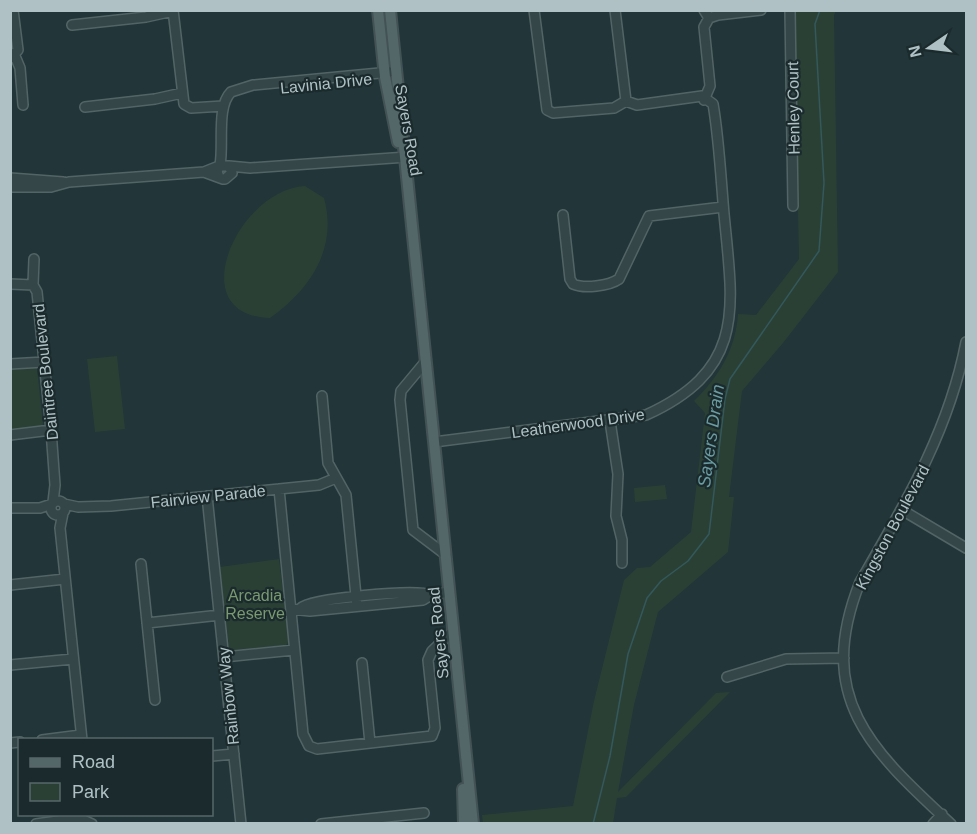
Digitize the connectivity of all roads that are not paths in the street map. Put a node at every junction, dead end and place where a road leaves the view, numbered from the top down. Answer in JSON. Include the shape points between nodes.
{"nodes":[{"id":1,"x":13,"y":10,"type":"edge"},
{"id":2,"x":378,"y":10,"type":"edge"},
{"id":3,"x":390,"y":10,"type":"edge"},
{"id":4,"x":534,"y":10,"type":"edge"},
{"id":5,"x":615,"y":10,"type":"edge"},
{"id":6,"x":761,"y":10,"type":"edge"},
{"id":7,"x":790,"y":10,"type":"edge"},
{"id":8,"x":173,"y":13,"type":"edge"},
{"id":9,"x":706,"y":14,"type":"edge"},
{"id":10,"x":72,"y":25,"type":"dead end"},
{"id":11,"x":13,"y":57,"type":"edge"},
{"id":12,"x":397,"y":73,"type":"junction"},
{"id":13,"x":385,"y":74,"type":"junction"},
{"id":14,"x":183,"y":96,"type":"junction"},
{"id":15,"x":705,"y":98,"type":"junction"},
{"id":16,"x":626,"y":101,"type":"junction"},
{"id":17,"x":23,"y":105,"type":"dead end"},
{"id":18,"x":223,"y":106,"type":"junction"},
{"id":19,"x":85,"y":107,"type":"dead end"},
{"id":20,"x":404,"y":157,"type":"junction"},
{"id":21,"x":224,"y":165,"type":"junction"},
{"id":22,"x":250,"y":168,"type":"junction"},
{"id":23,"x":204,"y":172,"type":"junction"},
{"id":24,"x":231,"y":176,"type":"junction"},
{"id":25,"x":219,"y":177,"type":"junction"},
{"id":26,"x":10,"y":178,"type":"edge"},
{"id":27,"x":69,"y":182,"type":"junction"},
{"id":28,"x":10,"y":187,"type":"edge"},
{"id":29,"x":793,"y":206,"type":"dead end"},
{"id":30,"x":723,"y":207,"type":"junction"},
{"id":31,"x":563,"y":215,"type":"dead end"},
{"id":32,"x":34,"y":260,"type":"dead end"},
{"id":33,"x":10,"y":285,"type":"edge"},
{"id":34,"x":33,"y":285,"type":"junction"},
{"id":35,"x":966,"y":342,"type":"edge"},
{"id":36,"x":426,"y":361,"type":"junction"},
{"id":37,"x":44,"y":362,"type":"junction"},
{"id":38,"x":10,"y":364,"type":"edge"},
{"id":39,"x":321,"y":396,"type":"dead end"},
{"id":40,"x":610,"y":421,"type":"junction"},
{"id":41,"x":51,"y":430,"type":"junction"},
{"id":42,"x":10,"y":435,"type":"edge"},
{"id":43,"x":434,"y":442,"type":"junction"},
{"id":44,"x":336,"y":478,"type":"junction"},
{"id":45,"x":279,"y":489,"type":"junction"},
{"id":46,"x":207,"y":496,"type":"junction"},
{"id":47,"x":10,"y":508,"type":"edge"},
{"id":48,"x":58,"y":508,"type":"junction"},
{"id":49,"x":902,"y":510,"type":"junction"},
{"id":50,"x":966,"y":548,"type":"edge"},
{"id":51,"x":446,"y":555,"type":"junction"},
{"id":52,"x":622,"y":563,"type":"dead end"},
{"id":53,"x":141,"y":564,"type":"dead end"},
{"id":54,"x":65,"y":579,"type":"junction"},
{"id":55,"x":10,"y":585,"type":"edge"},
{"id":56,"x":449,"y":592,"type":"junction"},
{"id":57,"x":356,"y":602,"type":"junction"},
{"id":58,"x":296,"y":609,"type":"junction"},
{"id":59,"x":220,"y":615,"type":"junction"},
{"id":60,"x":147,"y":623,"type":"junction"},
{"id":61,"x":453,"y":631,"type":"junction"},
{"id":62,"x":294,"y":650,"type":"junction"},
{"id":63,"x":224,"y":657,"type":"junction"},
{"id":64,"x":844,"y":658,"type":"junction"},
{"id":65,"x":73,"y":659,"type":"junction"},
{"id":66,"x":362,"y":663,"type":"dead end"},
{"id":67,"x":10,"y":665,"type":"edge"},
{"id":68,"x":728,"y":677,"type":"dead end"},
{"id":69,"x":155,"y":700,"type":"dead end"},
{"id":70,"x":461,"y":708,"type":"junction"},
{"id":71,"x":81,"y":737,"type":"edge"},
{"id":72,"x":370,"y":743,"type":"junction"},
{"id":73,"x":234,"y":754,"type":"junction"},
{"id":74,"x":213,"y":756,"type":"edge"},
{"id":75,"x":424,"y":813,"type":"dead end"},
{"id":76,"x":942,"y":814,"type":"junction"},
{"id":77,"x":86,"y":820,"type":"edge"},
{"id":78,"x":36,"y":824,"type":"edge"},
{"id":79,"x":241,"y":824,"type":"edge"},
{"id":80,"x":321,"y":824,"type":"edge"},
{"id":81,"x":464,"y":824,"type":"edge"},
{"id":82,"x":473,"y":824,"type":"edge"},
{"id":83,"x":933,"y":824,"type":"edge"},
{"id":84,"x":951,"y":824,"type":"edge"}],
"edges":[{"from":1,"to":11,"type":"street","via":[[18,50]]},
{"from":2,"to":13,"type":"main road","name":"Sayers Road"},
{"from":3,"to":12,"type":"main road","name":"Sayers Road"},
{"from":4,"to":16,"type":"street","via":[[547,110],[553,113],[614,108]]},
{"from":5,"to":16,"type":"street"},
{"from":6,"to":9,"type":"street"},
{"from":7,"to":29,"type":"street","name":"Henley Court"},
{"from":8,"to":10,"type":"street","via":[[152,20],[146,17]]},
{"from":8,"to":14,"type":"street"},
{"from":9,"to":15,"type":"street","via":[[710,86]]},
{"from":11,"to":17,"type":"street","via":[[20,68]]},
{"from":12,"to":13,"type":"street","name":"Lavinia Drive"},
{"from":12,"to":20,"type":"main road","name":"Sayers Road"},
{"from":13,"to":18,"type":"street","name":"Lavinia Drive","via":[[254,91],[243,89],[231,92]]},
{"from":13,"to":20,"type":"main road","name":"Sayers Road"},
{"from":14,"to":18,"type":"street","via":[[189,108]]},
{"from":14,"to":19,"type":"street"},
{"from":15,"to":16,"type":"street","via":[[637,105]]},
{"from":15,"to":30,"type":"street","name":"Leatherwood Drive","via":[[713,105]]},
{"from":18,"to":21,"type":"street"},
{"from":20,"to":22,"type":"street"},
{"from":20,"to":36,"type":"main road","name":"Sayers Road"},
{"from":21,"to":22,"type":"street"},
{"from":21,"to":23,"type":"street"},
{"from":21,"to":24,"type":"street"},
{"from":21,"to":25,"type":"street","via":[[217,172]]},
{"from":22,"to":24,"type":"street"},
{"from":23,"to":25,"type":"street"},
{"from":23,"to":27,"type":"street"},
{"from":24,"to":25,"type":"street"},
{"from":26,"to":27,"type":"street"},
{"from":27,"to":28,"type":"street","via":[[51,187]]},
{"from":30,"to":31,"type":"street","via":[[650,218],[619,279],[578,286],[570,279]]},
{"from":30,"to":40,"type":"street","name":"Leatherwood Drive","via":[[731,304],[721,352],[693,387],[673,403],[646,415]]},
{"from":32,"to":34,"type":"street","name":"Daintree Boulevard"},
{"from":33,"to":34,"type":"street"},
{"from":34,"to":37,"type":"street","name":"Daintree Boulevard"},
{"from":35,"to":49,"type":"street","name":"Kingston Boulevard","via":[[947,416]]},
{"from":36,"to":43,"type":"main road","name":"Sayers Road"},
{"from":36,"to":51,"type":"street","via":[[401,391],[400,400],[413,530]]},
{"from":37,"to":38,"type":"street"},
{"from":37,"to":41,"type":"street","name":"Daintree Boulevard"},
{"from":39,"to":44,"type":"street","via":[[328,463]]},
{"from":40,"to":43,"type":"street","name":"Leatherwood Drive"},
{"from":40,"to":52,"type":"street","via":[[618,474],[616,516]]},
{"from":41,"to":42,"type":"street"},
{"from":41,"to":48,"type":"street","name":"Daintree Boulevard"},
{"from":43,"to":51,"type":"main road","name":"Sayers Road"},
{"from":44,"to":45,"type":"street","name":"Fairview Parade","via":[[324,485]]},
{"from":44,"to":57,"type":"street","via":[[346,495]]},
{"from":45,"to":46,"type":"street","name":"Fairview Parade"},
{"from":45,"to":58,"type":"street"},
{"from":46,"to":48,"type":"street","name":"Fairview Parade"},
{"from":46,"to":59,"type":"street","name":"Rainbow Way"},
{"from":47,"to":48,"type":"street"},
{"from":48,"to":54,"type":"street","name":"Daintree Boulevard"},
{"from":49,"to":50,"type":"street"},
{"from":49,"to":64,"type":"street","name":"Kingston Boulevard","via":[[857,589],[846,628]]},
{"from":51,"to":56,"type":"main road","name":"Sayers Road"},
{"from":53,"to":60,"type":"street"},
{"from":54,"to":55,"type":"street"},
{"from":54,"to":65,"type":"street","name":"Daintree Boulevard"},
{"from":56,"to":57,"type":"street","via":[[423,600]]},
{"from":56,"to":61,"type":"main road","name":"Sayers Road"},
{"from":57,"to":58,"type":"street","via":[[310,611]]},
{"from":58,"to":62,"type":"street"},
{"from":59,"to":60,"type":"street"},
{"from":59,"to":63,"type":"street","name":"Rainbow Way"},
{"from":60,"to":69,"type":"street"},
{"from":61,"to":70,"type":"main road","name":"Sayers Road"},
{"from":61,"to":72,"type":"street","via":[[428,660],[434,734]]},
{"from":62,"to":63,"type":"street"},
{"from":62,"to":72,"type":"street","via":[[303,734],[309,746],[317,749]]},
{"from":63,"to":73,"type":"street","name":"Rainbow Way"},
{"from":64,"to":68,"type":"street","via":[[786,659]]},
{"from":64,"to":76,"type":"street","name":"Kingston Boulevard","via":[[847,688],[873,745]]},
{"from":65,"to":67,"type":"street"},
{"from":65,"to":71,"type":"street","name":"Daintree Boulevard"},
{"from":66,"to":72,"type":"street"},
{"from":70,"to":81,"type":"main road","name":"Sayers Road"},
{"from":70,"to":82,"type":"main road","name":"Sayers Road"},
{"from":73,"to":74,"type":"street"},
{"from":73,"to":79,"type":"street","name":"Rainbow Way"},
{"from":75,"to":80,"type":"street"},
{"from":76,"to":83,"type":"street"},
{"from":76,"to":84,"type":"street","name":"Kingston Boulevard"},
{"from":77,"to":78,"type":"street"}]}
